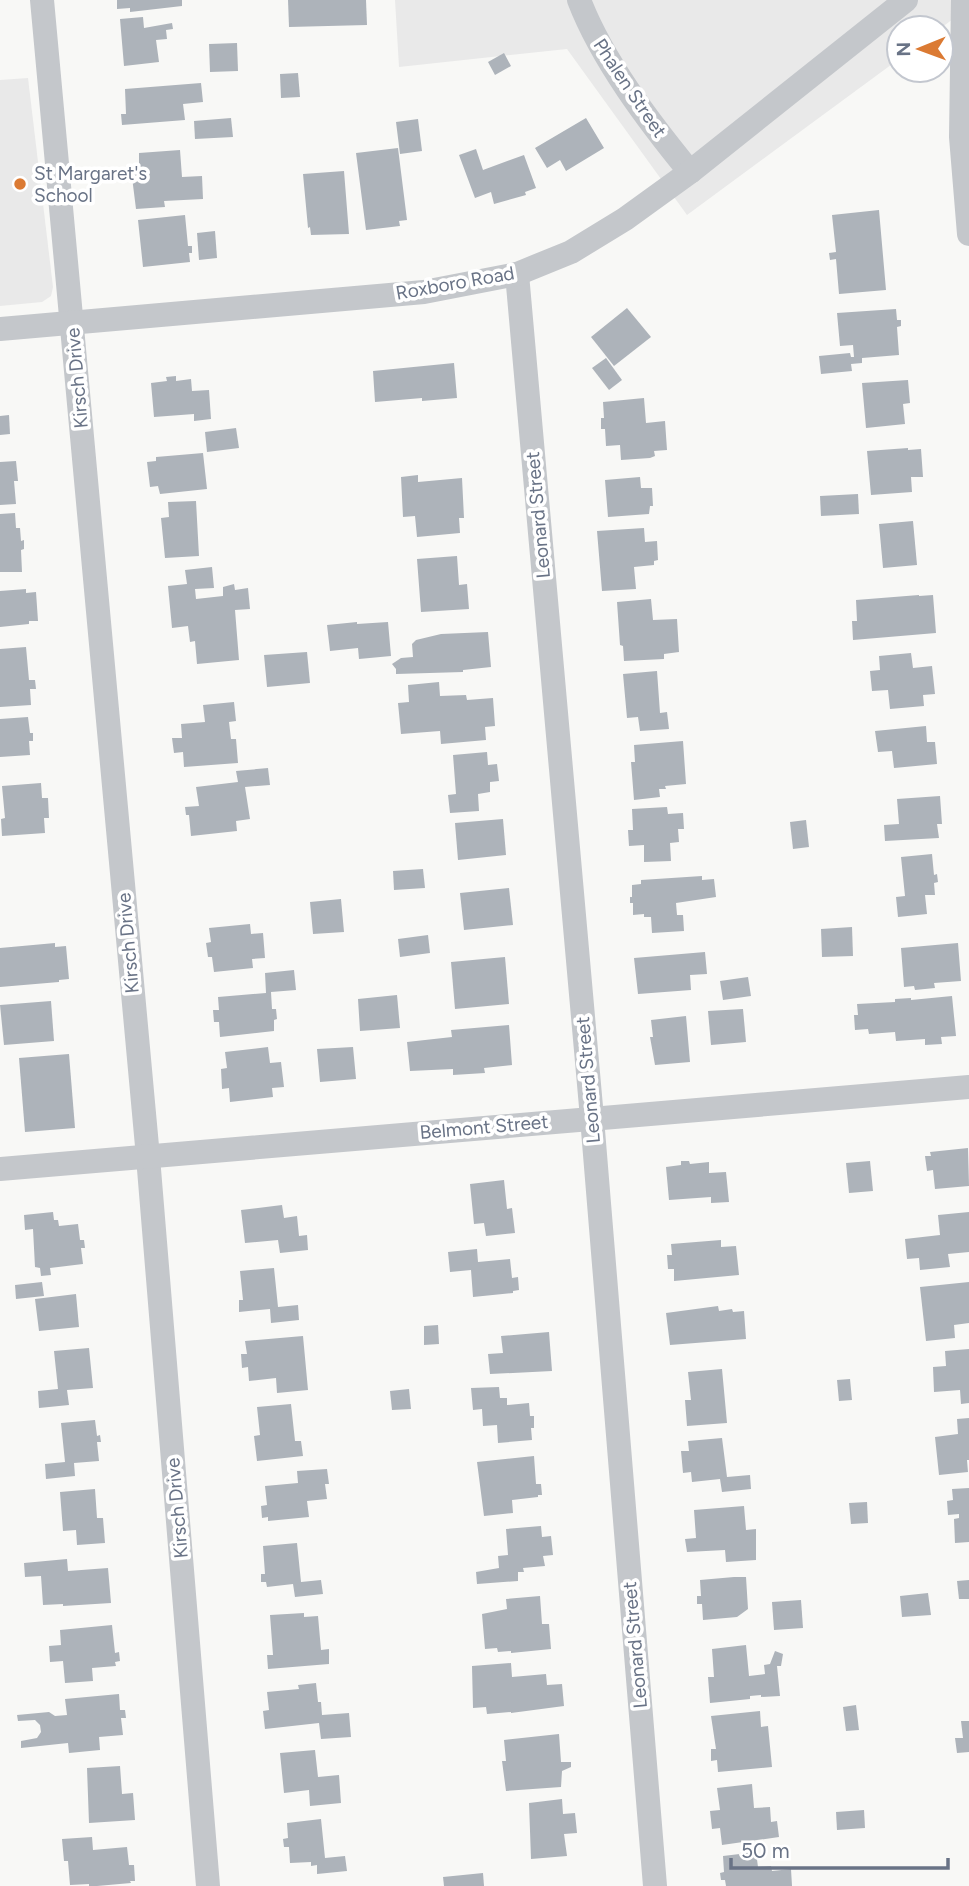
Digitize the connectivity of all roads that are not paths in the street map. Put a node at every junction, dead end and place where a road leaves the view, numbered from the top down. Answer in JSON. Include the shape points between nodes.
{"nodes":[{"id":1,"x":42,"y":0,"type":"edge"},
{"id":2,"x":579,"y":0,"type":"edge"},
{"id":3,"x":906,"y":0,"type":"edge"},
{"id":4,"x":962,"y":0,"type":"edge"},
{"id":5,"x":690,"y":172,"type":"junction"},
{"id":6,"x":969,"y":234,"type":"edge"},
{"id":7,"x":517,"y":274,"type":"junction"},
{"id":8,"x":72,"y":323,"type":"junction"},
{"id":9,"x":0,"y":328,"type":"edge"},
{"id":10,"x":969,"y":1087,"type":"edge"},
{"id":11,"x":592,"y":1118,"type":"junction"},
{"id":12,"x":148,"y":1157,"type":"junction"},
{"id":13,"x":0,"y":1169,"type":"edge"},
{"id":14,"x":208,"y":1886,"type":"edge"},
{"id":15,"x":655,"y":1886,"type":"edge"}],
"edges":[{"from":1,"to":8,"type":"street","name":"Kirsch Drive"},
{"from":2,"to":5,"type":"street","name":"Phalen Street","via":[[589,27],[645,115]]},
{"from":3,"to":5,"type":"street","name":"Roxboro Road"},
{"from":4,"to":6,"type":"street","via":[[961,137]]},
{"from":5,"to":7,"type":"street","name":"Roxboro Road","via":[[571,251]]},
{"from":7,"to":8,"type":"street","name":"Roxboro Road","via":[[424,292]]},
{"from":7,"to":11,"type":"street","name":"Leonard Street"},
{"from":8,"to":9,"type":"street","name":"Roxboro Road"},
{"from":8,"to":12,"type":"street","name":"Kirsch Drive"},
{"from":10,"to":11,"type":"street","name":"Belmont Street"},
{"from":11,"to":12,"type":"street","name":"Belmont Street"},
{"from":11,"to":15,"type":"street","name":"Leonard Street"},
{"from":12,"to":13,"type":"street","name":"Belmont Street"},
{"from":12,"to":14,"type":"street","name":"Kirsch Drive"}]}
